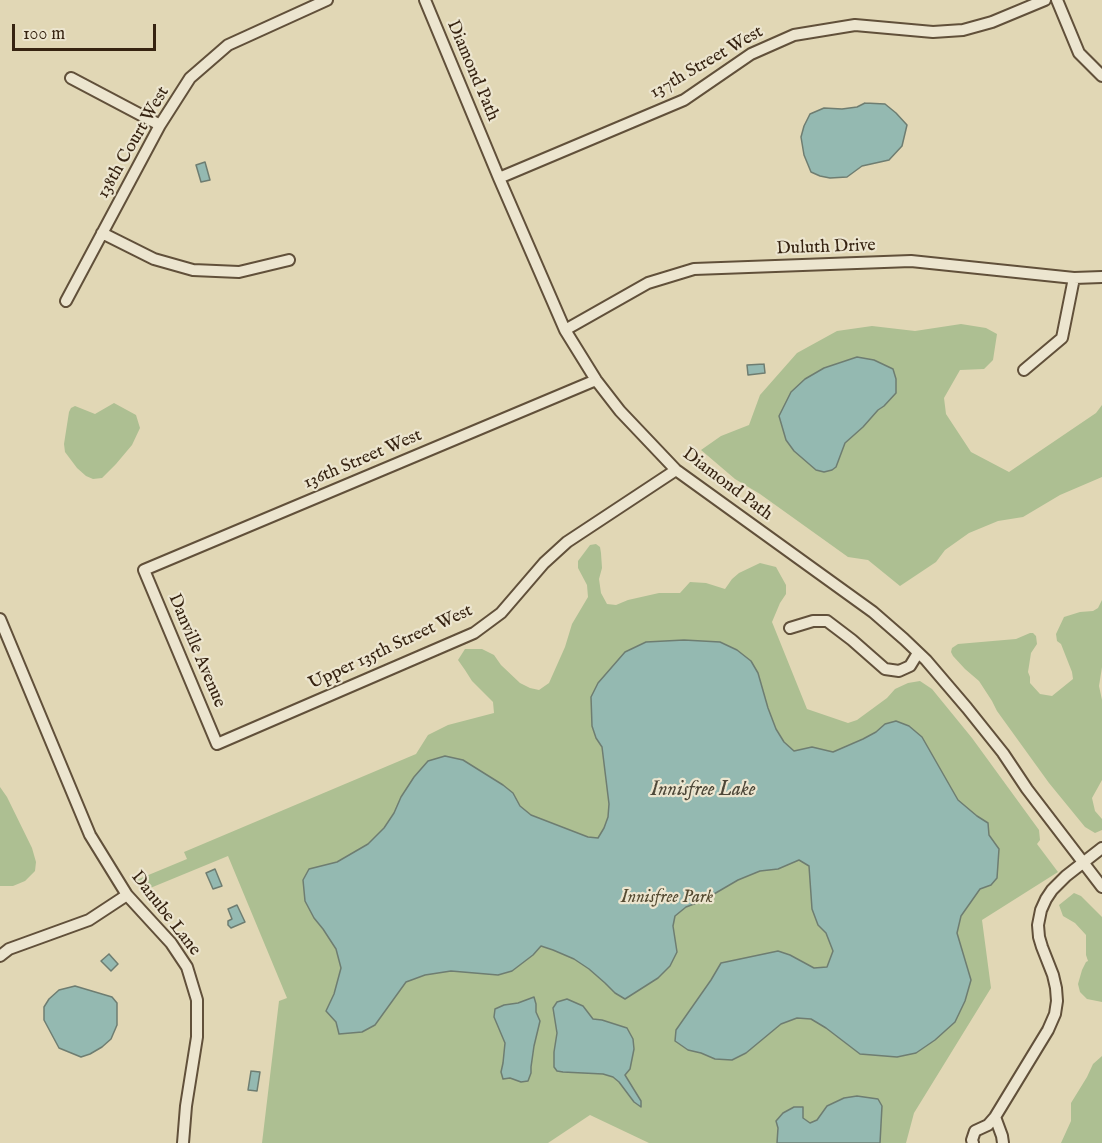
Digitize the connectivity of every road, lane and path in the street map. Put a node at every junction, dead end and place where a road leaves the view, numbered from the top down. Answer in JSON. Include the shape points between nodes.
{"nodes":[{"id":1,"x":327,"y":0,"type":"edge"},
{"id":2,"x":425,"y":0,"type":"edge"},
{"id":3,"x":1045,"y":0,"type":"edge"},
{"id":4,"x":1057,"y":0,"type":"edge"},
{"id":5,"x":1102,"y":75,"type":"edge"},
{"id":6,"x":71,"y":78,"type":"dead end"},
{"id":7,"x":160,"y":125,"type":"junction"},
{"id":8,"x":499,"y":178,"type":"junction"},
{"id":9,"x":102,"y":233,"type":"junction"},
{"id":10,"x":288,"y":260,"type":"dead end"},
{"id":11,"x":1102,"y":277,"type":"edge"},
{"id":12,"x":1074,"y":278,"type":"junction"},
{"id":13,"x":66,"y":301,"type":"dead end"},
{"id":14,"x":565,"y":330,"type":"junction"},
{"id":15,"x":1024,"y":370,"type":"dead end"},
{"id":16,"x":596,"y":380,"type":"junction"},
{"id":17,"x":676,"y":470,"type":"junction"},
{"id":18,"x":144,"y":570,"type":"joint"},
{"id":19,"x":0,"y":619,"type":"edge"},
{"id":20,"x":790,"y":628,"type":"dead end"},
{"id":21,"x":918,"y":653,"type":"junction"},
{"id":22,"x":217,"y":744,"type":"joint"},
{"id":23,"x":1102,"y":848,"type":"edge"},
{"id":24,"x":1083,"y":862,"type":"junction"},
{"id":25,"x":1102,"y":887,"type":"edge"},
{"id":26,"x":127,"y":895,"type":"junction"},
{"id":27,"x":0,"y":956,"type":"edge"},
{"id":28,"x":995,"y":1117,"type":"junction"},
{"id":29,"x":183,"y":1143,"type":"edge"},
{"id":30,"x":973,"y":1143,"type":"edge"},
{"id":31,"x":1003,"y":1143,"type":"edge"}],
"edges":[{"from":1,"to":7,"type":"street","name":"138th Court West","via":[[228,45],[190,78]]},
{"from":2,"to":8,"type":"street","name":"Diamond Path"},
{"from":3,"to":8,"type":"street","name":"137th Street West","via":[[963,30],[933,32],[855,25],[794,35],[751,54],[684,100]]},
{"from":4,"to":5,"type":"street","via":[[1079,53]]},
{"from":6,"to":7,"type":"street"},
{"from":7,"to":9,"type":"street","name":"138th Court West"},
{"from":8,"to":14,"type":"street","name":"Diamond Path"},
{"from":9,"to":10,"type":"street","via":[[154,259],[194,270],[239,272]]},
{"from":9,"to":13,"type":"street","name":"138th Court West"},
{"from":11,"to":12,"type":"street","name":"Duluth Drive"},
{"from":12,"to":14,"type":"street","name":"Duluth Drive","via":[[911,261],[694,269],[648,283]]},
{"from":12,"to":15,"type":"street","via":[[1062,338]]},
{"from":14,"to":16,"type":"street","name":"Diamond Path"},
{"from":16,"to":17,"type":"street","name":"Diamond Path"},
{"from":16,"to":18,"type":"street","name":"136th Street West"},
{"from":17,"to":21,"type":"street","name":"Diamond Path","via":[[873,612]]},
{"from":17,"to":22,"type":"street","name":"Upper 135th Street West","via":[[567,542],[501,612],[474,633]]},
{"from":18,"to":22,"type":"street","name":"Danville Avenue"},
{"from":19,"to":26,"type":"street","name":"Danube Lane","via":[[90,835]]},
{"from":20,"to":21,"type":"street","via":[[827,621],[885,669],[899,671],[910,666]]},
{"from":21,"to":24,"type":"street","name":"Diamond Path","via":[[1003,753]]},
{"from":23,"to":24,"type":"street"},
{"from":24,"to":25,"type":"street","name":"Diamond Path"},
{"from":24,"to":28,"type":"street","via":[[1052,890],[1041,910],[1039,937],[1056,988],[1055,1014]]},
{"from":26,"to":27,"type":"street","via":[[89,920],[9,949]]},
{"from":26,"to":29,"type":"street","name":"Danube Lane","via":[[171,943],[187,967],[197,1000],[197,1037]]},
{"from":28,"to":30,"type":"street","via":[[975,1131]]},
{"from":28,"to":31,"type":"street"}]}
